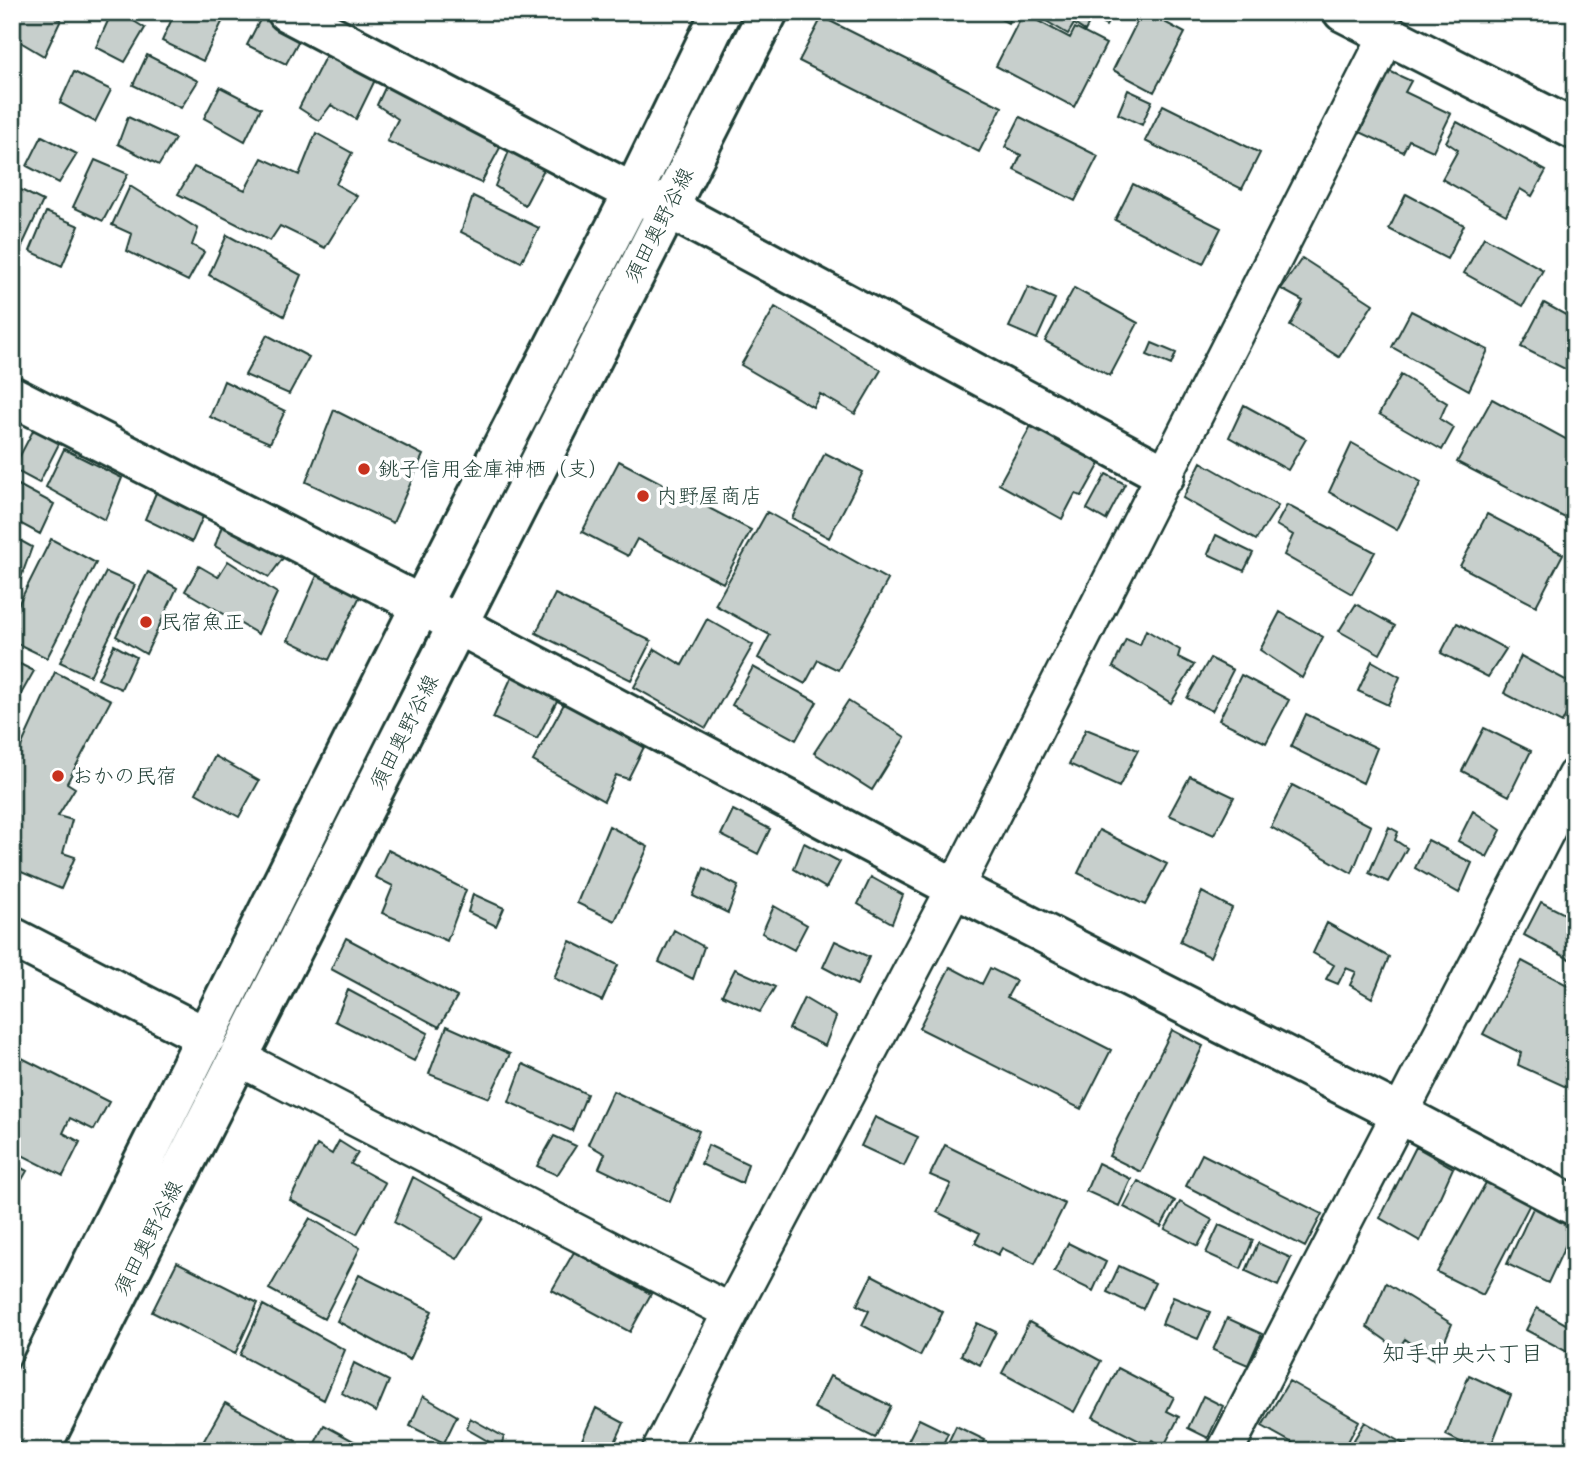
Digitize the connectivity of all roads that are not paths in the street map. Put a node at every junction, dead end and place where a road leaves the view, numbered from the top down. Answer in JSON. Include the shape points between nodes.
{"nodes":[{"id":1,"x":287,"y":12,"type":"edge"},
{"id":2,"x":721,"y":12,"type":"edge"},
{"id":3,"x":768,"y":12,"type":"edge"},
{"id":4,"x":1343,"y":12,"type":"edge"},
{"id":5,"x":1393,"y":24,"type":"edge"},
{"id":6,"x":1575,"y":130,"type":"edge"},
{"id":7,"x":633,"y":193,"type":"junction"},
{"id":8,"x":668,"y":208,"type":"junction"},
{"id":9,"x":12,"y":396,"type":"edge"},
{"id":10,"x":1165,"y":475,"type":"junction"},
{"id":11,"x":421,"y":605,"type":"junction"},
{"id":12,"x":458,"y":624,"type":"junction"},
{"id":13,"x":1575,"y":776,"type":"edge"},
{"id":14,"x":955,"y":888,"type":"junction"},
{"id":15,"x":12,"y":937,"type":"edge"},
{"id":16,"x":206,"y":1037,"type":"junction"},
{"id":17,"x":239,"y":1058,"type":"junction"},
{"id":18,"x":1400,"y":1114,"type":"junction"},
{"id":19,"x":1575,"y":1206,"type":"edge"},
{"id":20,"x":731,"y":1312,"type":"junction"},
{"id":21,"x":12,"y":1424,"type":"edge"},
{"id":22,"x":40,"y":1451,"type":"edge"},
{"id":23,"x":660,"y":1451,"type":"edge"},
{"id":24,"x":1225,"y":1451,"type":"edge"}],
"edges":[{"from":1,"to":7,"type":"street"},
{"from":2,"to":7,"type":"street","name":"須田奥野谷線"},
{"from":3,"to":8,"type":"street","name":"須田奥野谷線"},
{"from":4,"to":5,"type":"street"},
{"from":5,"to":6,"type":"street"},
{"from":5,"to":10,"type":"street"},
{"from":7,"to":8,"type":"street"},
{"from":7,"to":11,"type":"street","name":"須田奥野谷線"},
{"from":8,"to":10,"type":"street"},
{"from":8,"to":12,"type":"street","name":"須田奥野谷線"},
{"from":9,"to":11,"type":"street"},
{"from":10,"to":14,"type":"street"},
{"from":11,"to":12,"type":"street"},
{"from":11,"to":16,"type":"street","name":"須田奥野谷線"},
{"from":12,"to":14,"type":"street"},
{"from":12,"to":17,"type":"street","name":"須田奥野谷線"},
{"from":13,"to":18,"type":"street"},
{"from":14,"to":18,"type":"street"},
{"from":14,"to":20,"type":"street"},
{"from":15,"to":16,"type":"street"},
{"from":16,"to":21,"type":"street","name":"須田奥野谷線"},
{"from":17,"to":20,"type":"street"},
{"from":17,"to":22,"type":"street","name":"須田奥野谷線"},
{"from":18,"to":19,"type":"street"},
{"from":18,"to":24,"type":"street"},
{"from":20,"to":23,"type":"street"}]}
